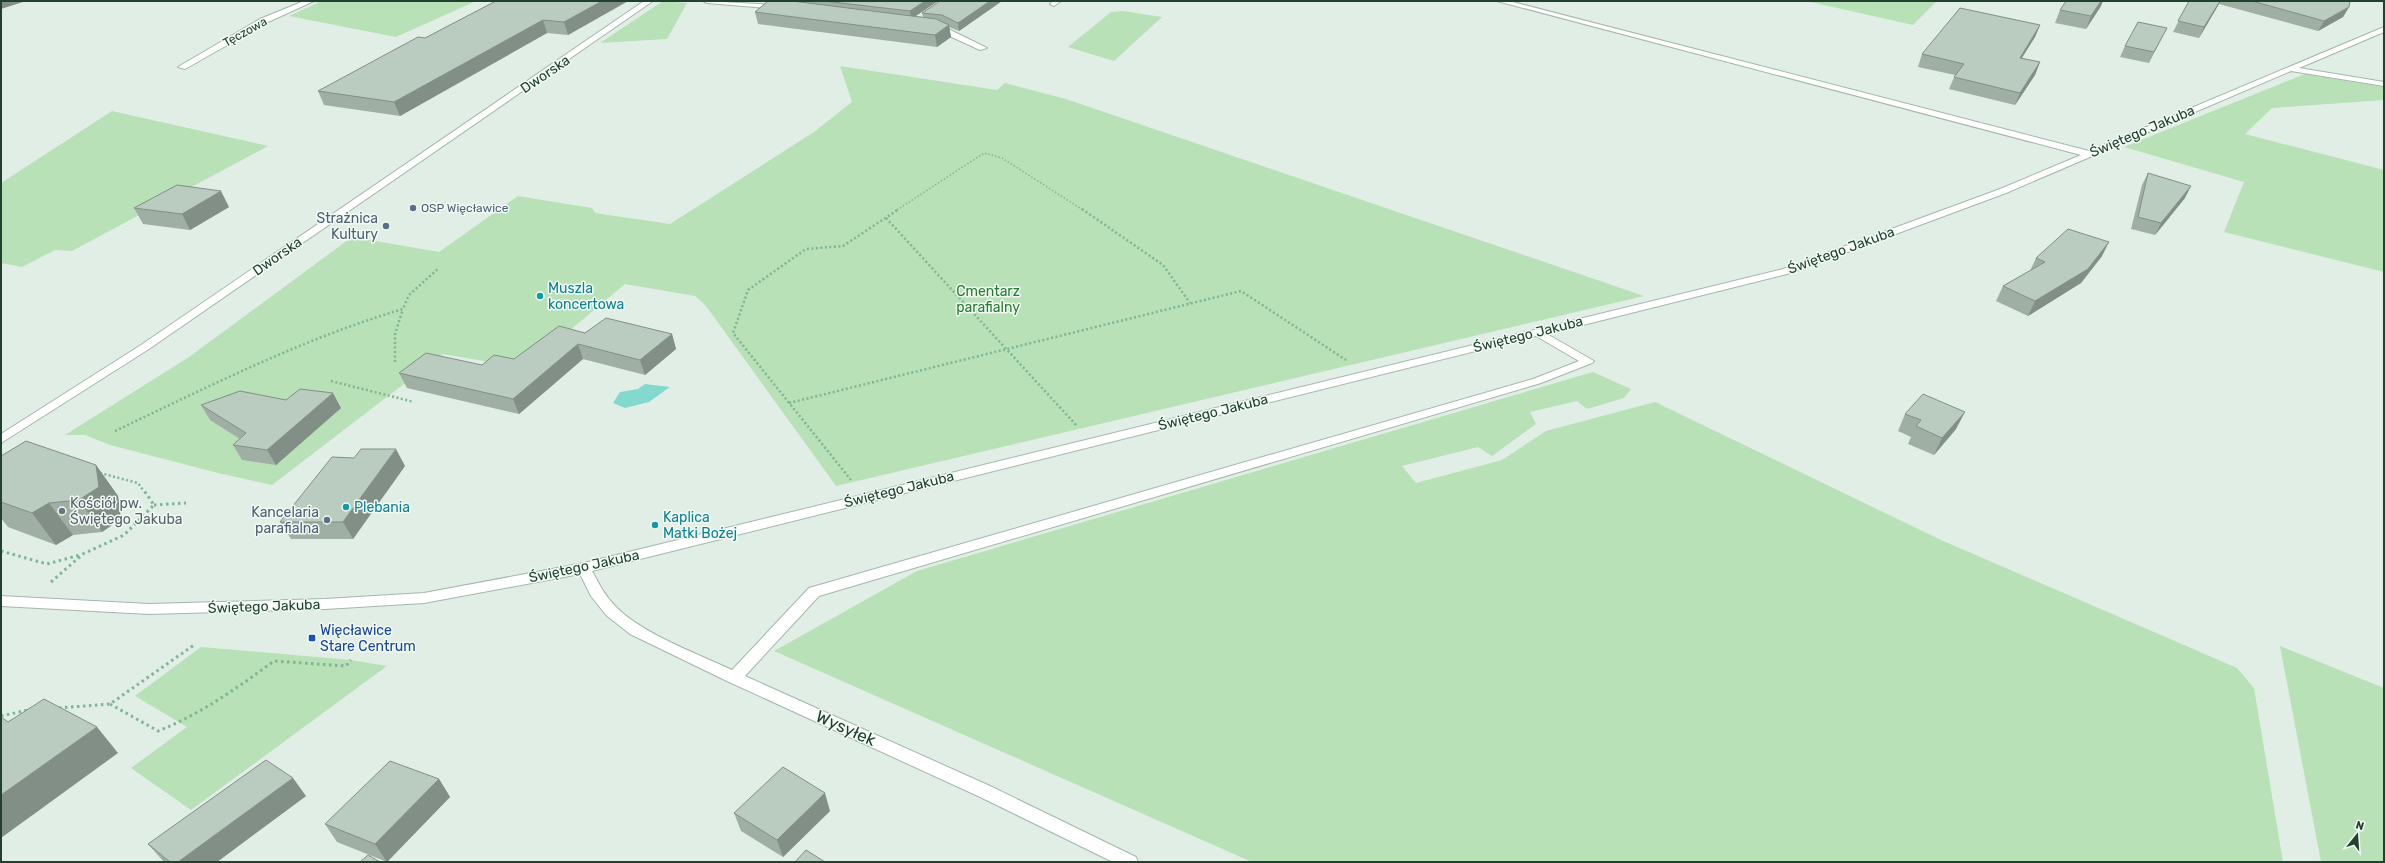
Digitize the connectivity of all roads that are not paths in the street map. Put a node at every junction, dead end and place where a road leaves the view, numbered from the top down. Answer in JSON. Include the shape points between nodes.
{"nodes":[{"id":1,"x":310,"y":1,"type":"edge"},
{"id":2,"x":649,"y":1,"type":"edge"},
{"id":3,"x":707,"y":1,"type":"edge"},
{"id":4,"x":1501,"y":1,"type":"edge"},
{"id":5,"x":789,"y":8,"type":"edge"},
{"id":6,"x":928,"y":25,"type":"edge"},
{"id":7,"x":2384,"y":29,"type":"edge"},
{"id":8,"x":984,"y":48,"type":"dead end"},
{"id":9,"x":182,"y":67,"type":"dead end"},
{"id":10,"x":2289,"y":68,"type":"junction"},
{"id":11,"x":2384,"y":84,"type":"edge"},
{"id":12,"x":2089,"y":154,"type":"junction"},
{"id":13,"x":1536,"y":332,"type":"junction"},
{"id":14,"x":1,"y":439,"type":"edge"},
{"id":15,"x":584,"y":568,"type":"junction"},
{"id":16,"x":1,"y":601,"type":"edge"},
{"id":17,"x":734,"y":678,"type":"junction"},
{"id":18,"x":1130,"y":862,"type":"edge"}],
"edges":[{"from":1,"to":9,"type":"street","name":"Tęczowa","via":[[263,21]]},
{"from":2,"to":14,"type":"street","name":"Dworska","via":[[145,347]]},
{"from":3,"to":5,"type":"street"},
{"from":4,"to":12,"type":"street"},
{"from":6,"to":8,"type":"street","via":[[940,27]]},
{"from":7,"to":10,"type":"street","name":"Świętego Jakuba"},
{"from":10,"to":11,"type":"street"},
{"from":10,"to":12,"type":"street","name":"Świętego Jakuba"},
{"from":12,"to":13,"type":"street","name":"Świętego Jakuba","via":[[2003,191],[1787,271]]},
{"from":13,"to":15,"type":"street","name":"Świętego Jakuba"},
{"from":13,"to":17,"type":"street","via":[[1588,361],[1537,381],[814,592]]},
{"from":15,"to":16,"type":"street","name":"Świętego Jakuba","via":[[424,598],[325,604],[149,609]]},
{"from":15,"to":17,"type":"street","name":"Wysyłek","via":[[596,592],[611,611],[635,630]]},
{"from":17,"to":18,"type":"street","name":"Wysyłek","via":[[984,791]]}]}
